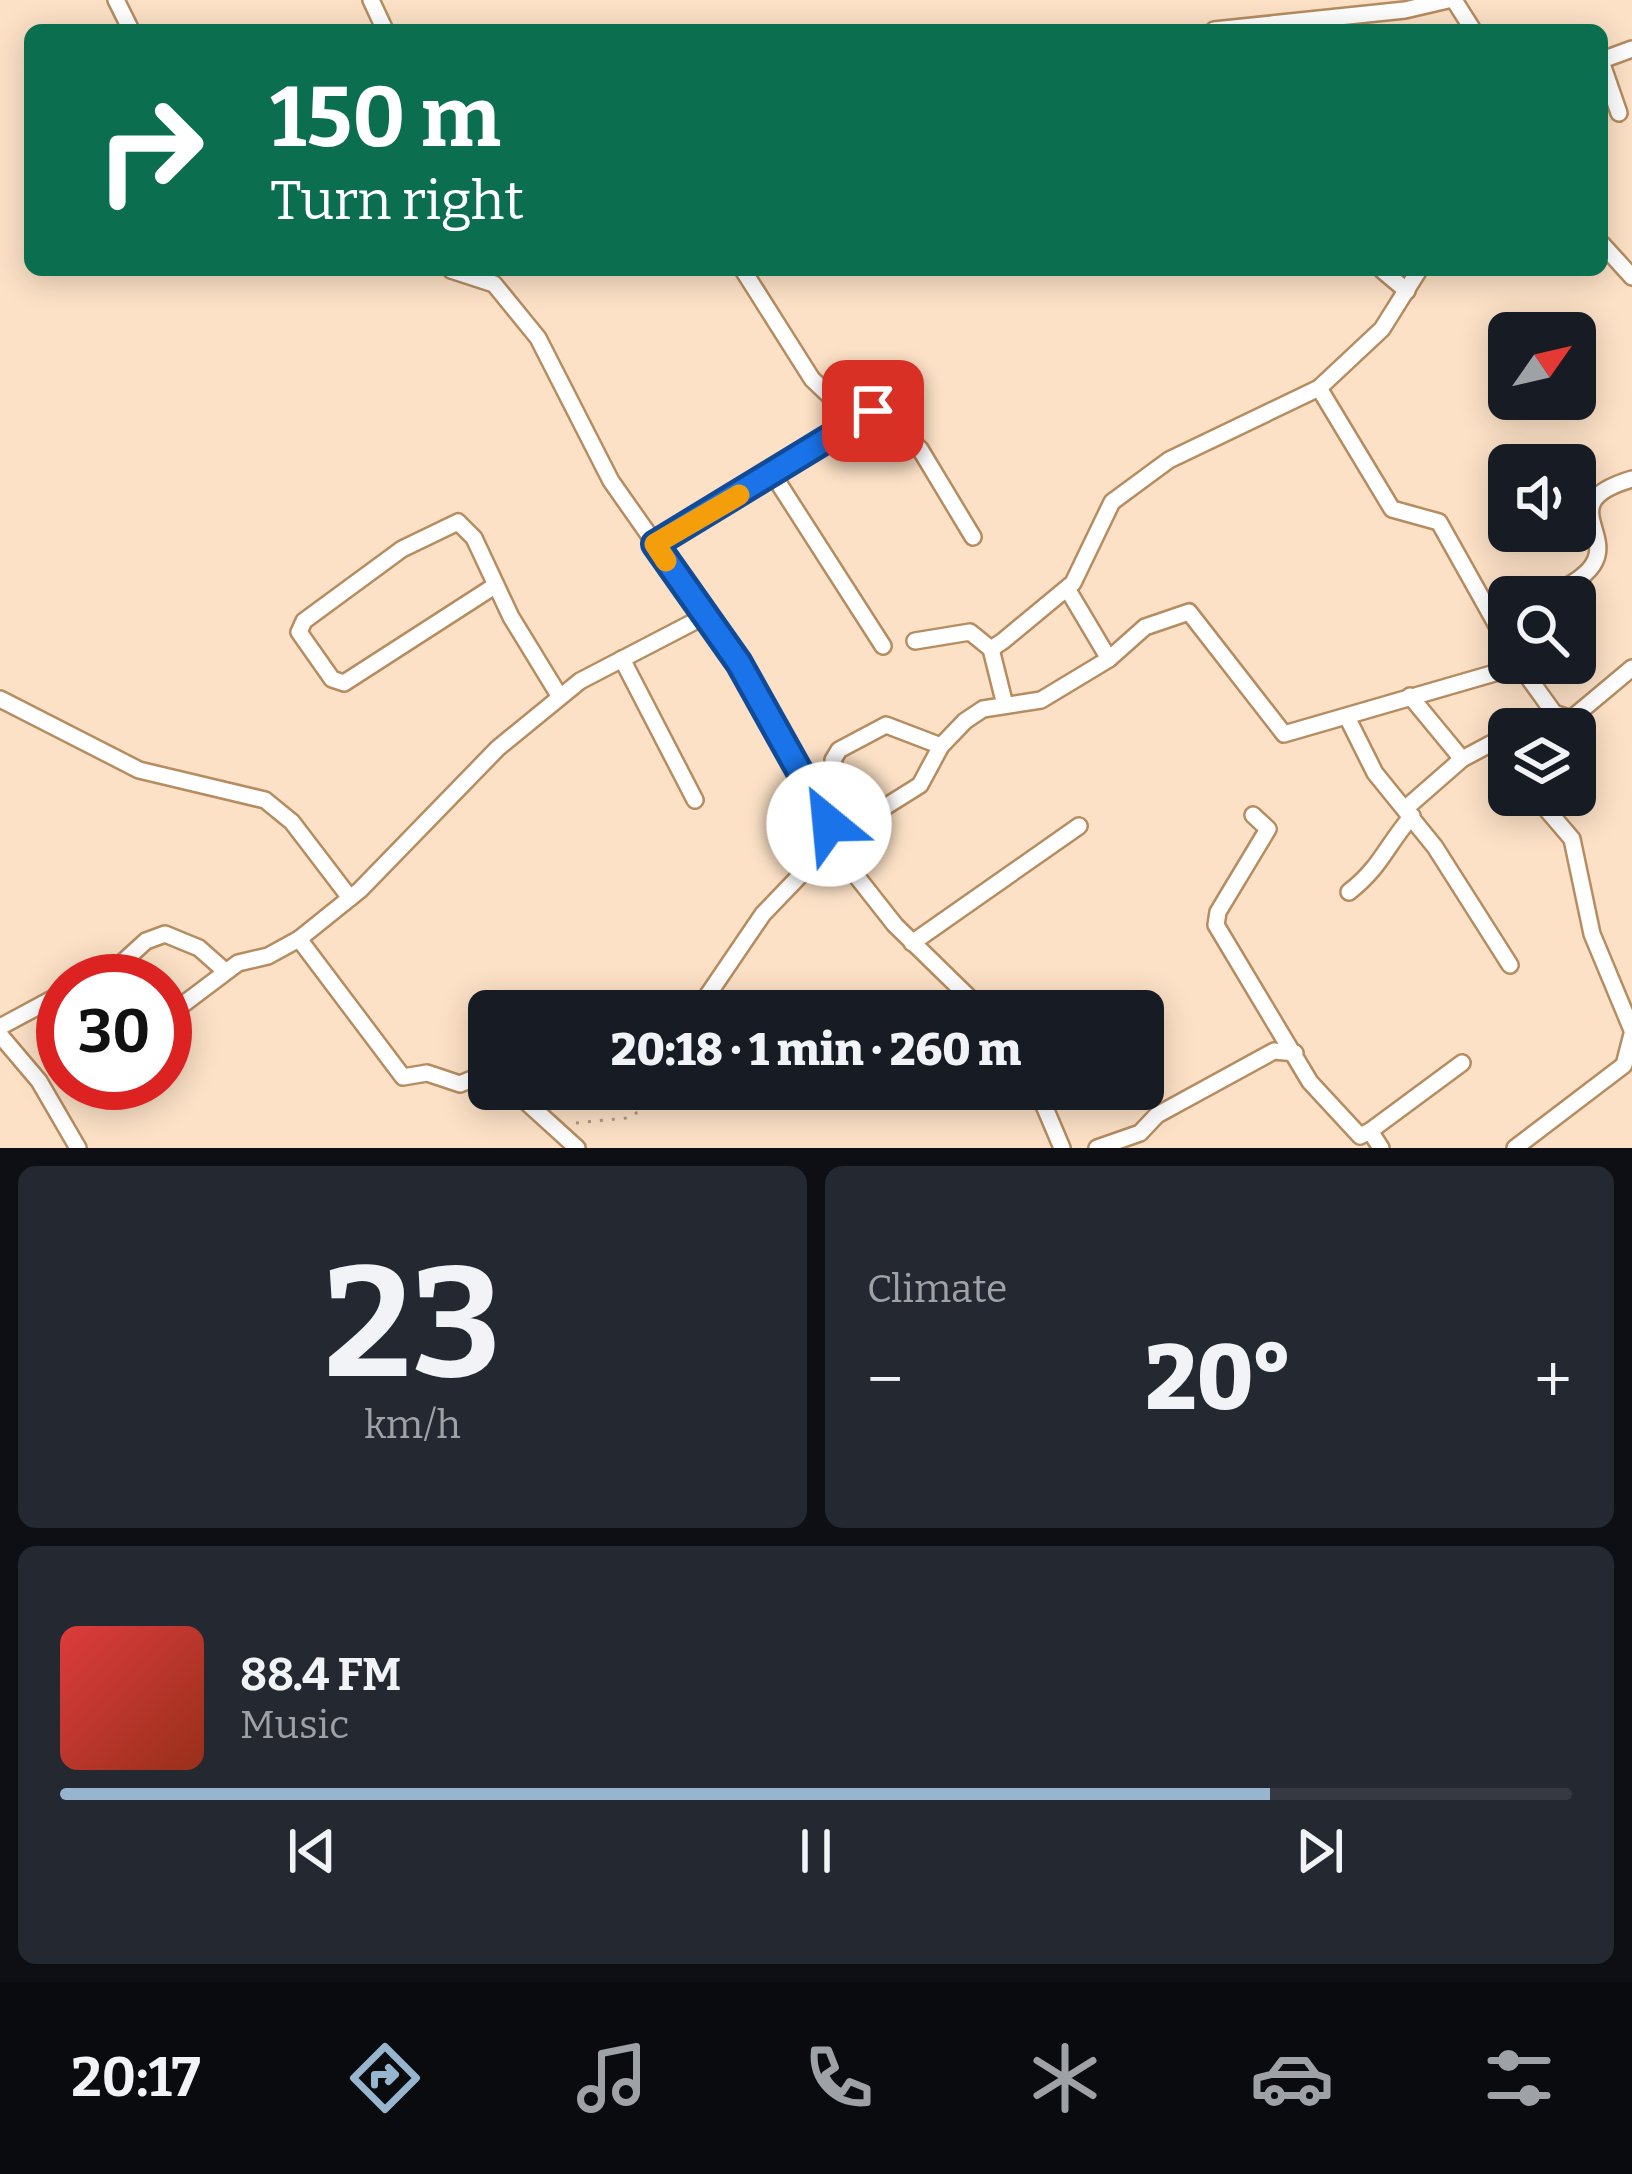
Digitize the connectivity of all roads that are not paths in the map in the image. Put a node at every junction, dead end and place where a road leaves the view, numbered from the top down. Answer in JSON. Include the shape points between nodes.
{"nodes":[{"id":1,"x":1451,"y":0,"type":"edge"},
{"id":2,"x":1271,"y":24,"type":"edge"},
{"id":3,"x":1608,"y":80,"type":"edge"},
{"id":4,"x":1619,"y":113,"type":"dead end"},
{"id":5,"x":1608,"y":251,"type":"edge"},
{"id":6,"x":469,"y":276,"type":"edge"},
{"id":7,"x":747,"y":276,"type":"edge"},
{"id":8,"x":1389,"y":276,"type":"edge"},
{"id":9,"x":1416,"y":276,"type":"edge"},
{"id":10,"x":1632,"y":278,"type":"edge"},
{"id":11,"x":1407,"y":291,"type":"junction"},
{"id":12,"x":1319,"y":388,"type":"junction"},
{"id":13,"x":855,"y":420,"type":"junction"},
{"id":14,"x":772,"y":472,"type":"junction"},
{"id":15,"x":1632,"y":479,"type":"edge"},
{"id":16,"x":973,"y":537,"type":"dead end"},
{"id":17,"x":655,"y":544,"type":"junction"},
{"id":18,"x":1579,"y":576,"type":"edge"},
{"id":19,"x":496,"y":585,"type":"junction"},
{"id":20,"x":1068,"y":590,"type":"junction"},
{"id":21,"x":1488,"y":599,"type":"edge"},
{"id":22,"x":707,"y":615,"type":"junction"},
{"id":23,"x":915,"y":641,"type":"dead end"},
{"id":24,"x":883,"y":646,"type":"dead end"},
{"id":25,"x":991,"y":650,"type":"junction"},
{"id":26,"x":622,"y":659,"type":"junction"},
{"id":27,"x":1109,"y":659,"type":"junction"},
{"id":28,"x":1632,"y":668,"type":"edge"},
{"id":29,"x":1488,"y":673,"type":"edge"},
{"id":30,"x":1533,"y":684,"type":"edge"},
{"id":31,"x":1410,"y":696,"type":"junction"},
{"id":32,"x":560,"y":698,"type":"junction"},
{"id":33,"x":0,"y":699,"type":"edge"},
{"id":34,"x":1005,"y":705,"type":"junction"},
{"id":35,"x":1347,"y":717,"type":"junction"},
{"id":36,"x":1488,"y":745,"type":"edge"},
{"id":37,"x":941,"y":746,"type":"junction"},
{"id":38,"x":1462,"y":759,"type":"junction"},
{"id":39,"x":695,"y":800,"type":"dead end"},
{"id":40,"x":816,"y":800,"type":"junction"},
{"id":41,"x":1409,"y":812,"type":"junction"},
{"id":42,"x":1253,"y":815,"type":"dead end"},
{"id":43,"x":1552,"y":816,"type":"edge"},
{"id":44,"x":1078,"y":826,"type":"dead end"},
{"id":45,"x":837,"y":837,"type":"junction"},
{"id":46,"x":1349,"y":892,"type":"dead end"},
{"id":47,"x":350,"y":898,"type":"junction"},
{"id":48,"x":298,"y":939,"type":"junction"},
{"id":49,"x":912,"y":943,"type":"junction"},
{"id":50,"x":132,"y":954,"type":"edge"},
{"id":51,"x":1510,"y":965,"type":"dead end"},
{"id":52,"x":225,"y":971,"type":"junction"},
{"id":53,"x":711,"y":990,"type":"edge"},
{"id":54,"x":961,"y":990,"type":"edge"},
{"id":55,"x":192,"y":997,"type":"edge"},
{"id":56,"x":36,"y":1009,"type":"edge"},
{"id":57,"x":0,"y":1031,"type":"edge"},
{"id":58,"x":1632,"y":1032,"type":"edge"},
{"id":59,"x":1295,"y":1053,"type":"junction"},
{"id":60,"x":1462,"y":1063,"type":"dead end"},
{"id":61,"x":468,"y":1081,"type":"edge"},
{"id":62,"x":538,"y":1110,"type":"edge"},
{"id":63,"x":1046,"y":1110,"type":"edge"},
{"id":64,"x":1370,"y":1131,"type":"junction"},
{"id":65,"x":77,"y":1148,"type":"edge"},
{"id":66,"x":577,"y":1148,"type":"edge"},
{"id":67,"x":1062,"y":1148,"type":"edge"},
{"id":68,"x":1097,"y":1148,"type":"edge"},
{"id":69,"x":1381,"y":1148,"type":"edge"},
{"id":70,"x":1515,"y":1148,"type":"edge"}],
"edges":[{"from":1,"to":2,"type":"street"},
{"from":3,"to":4,"type":"street"},
{"from":5,"to":10,"type":"street"},
{"from":6,"to":17,"type":"street","via":[[494,284],[538,338],[610,481]]},
{"from":7,"to":13,"type":"street","via":[[812,379]]},
{"from":8,"to":11,"type":"street"},
{"from":9,"to":11,"type":"street"},
{"from":11,"to":12,"type":"street","via":[[1382,329]]},
{"from":12,"to":20,"type":"street","via":[[1169,460],[1112,502]]},
{"from":12,"to":21,"type":"street","via":[[1392,509],[1433,518]]},
{"from":13,"to":14,"type":"street"},
{"from":13,"to":16,"type":"street","via":[[879,411],[901,427]]},
{"from":14,"to":17,"type":"street"},
{"from":14,"to":24,"type":"street"},
{"from":15,"to":18,"type":"street","via":[[1594,502],[1589,522],[1598,549]]},
{"from":17,"to":22,"type":"street"},
{"from":19,"to":19,"type":"street","via":[[474,538],[452,521],[402,549],[298,632],[332,679],[344,682]]},
{"from":19,"to":32,"type":"street"},
{"from":20,"to":25,"type":"street"},
{"from":20,"to":27,"type":"street"},
{"from":22,"to":26,"type":"street"},
{"from":22,"to":40,"type":"street"},
{"from":23,"to":25,"type":"street","via":[[970,632]]},
{"from":25,"to":34,"type":"street"},
{"from":26,"to":32,"type":"street"},
{"from":26,"to":39,"type":"street"},
{"from":27,"to":34,"type":"street","via":[[1041,700]]},
{"from":27,"to":35,"type":"street","via":[[1135,633],[1186,610],[1280,731]]},
{"from":28,"to":30,"type":"street","via":[[1570,719],[1554,713]]},
{"from":29,"to":31,"type":"street"},
{"from":31,"to":35,"type":"street"},
{"from":31,"to":38,"type":"street"},
{"from":32,"to":47,"type":"street","via":[[497,748]]},
{"from":33,"to":47,"type":"street","via":[[140,770],[265,800]]},
{"from":34,"to":37,"type":"street","via":[[983,709]]},
{"from":35,"to":41,"type":"street","via":[[1375,773]]},
{"from":36,"to":38,"type":"street"},
{"from":37,"to":40,"type":"street","via":[[886,725],[839,750],[837,778]]},
{"from":37,"to":45,"type":"street","via":[[920,785]]},
{"from":38,"to":41,"type":"street"},
{"from":40,"to":45,"type":"street"},
{"from":41,"to":46,"type":"street","via":[[1378,869]]},
{"from":41,"to":51,"type":"street"},
{"from":42,"to":59,"type":"street","via":[[1268,829],[1216,926]]},
{"from":43,"to":58,"type":"street","via":[[1572,839],[1592,934]]},
{"from":44,"to":49,"type":"street"},
{"from":45,"to":49,"type":"street","via":[[866,890]]},
{"from":45,"to":53,"type":"street","via":[[754,924]]},
{"from":47,"to":48,"type":"street"},
{"from":48,"to":52,"type":"street"},
{"from":48,"to":61,"type":"street","via":[[403,1077],[427,1072]]},
{"from":49,"to":54,"type":"street"},
{"from":50,"to":52,"type":"street","via":[[165,934]]},
{"from":52,"to":55,"type":"street"},
{"from":56,"to":57,"type":"street"},
{"from":57,"to":65,"type":"street"},
{"from":58,"to":70,"type":"street","via":[[1624,1065]]},
{"from":59,"to":64,"type":"street","via":[[1349,1127],[1360,1136]]},
{"from":59,"to":68,"type":"street","via":[[1274,1051],[1157,1115],[1140,1133]]},
{"from":60,"to":64,"type":"street"},
{"from":62,"to":66,"type":"street"},
{"from":63,"to":67,"type":"street"},
{"from":64,"to":69,"type":"street"}]}
